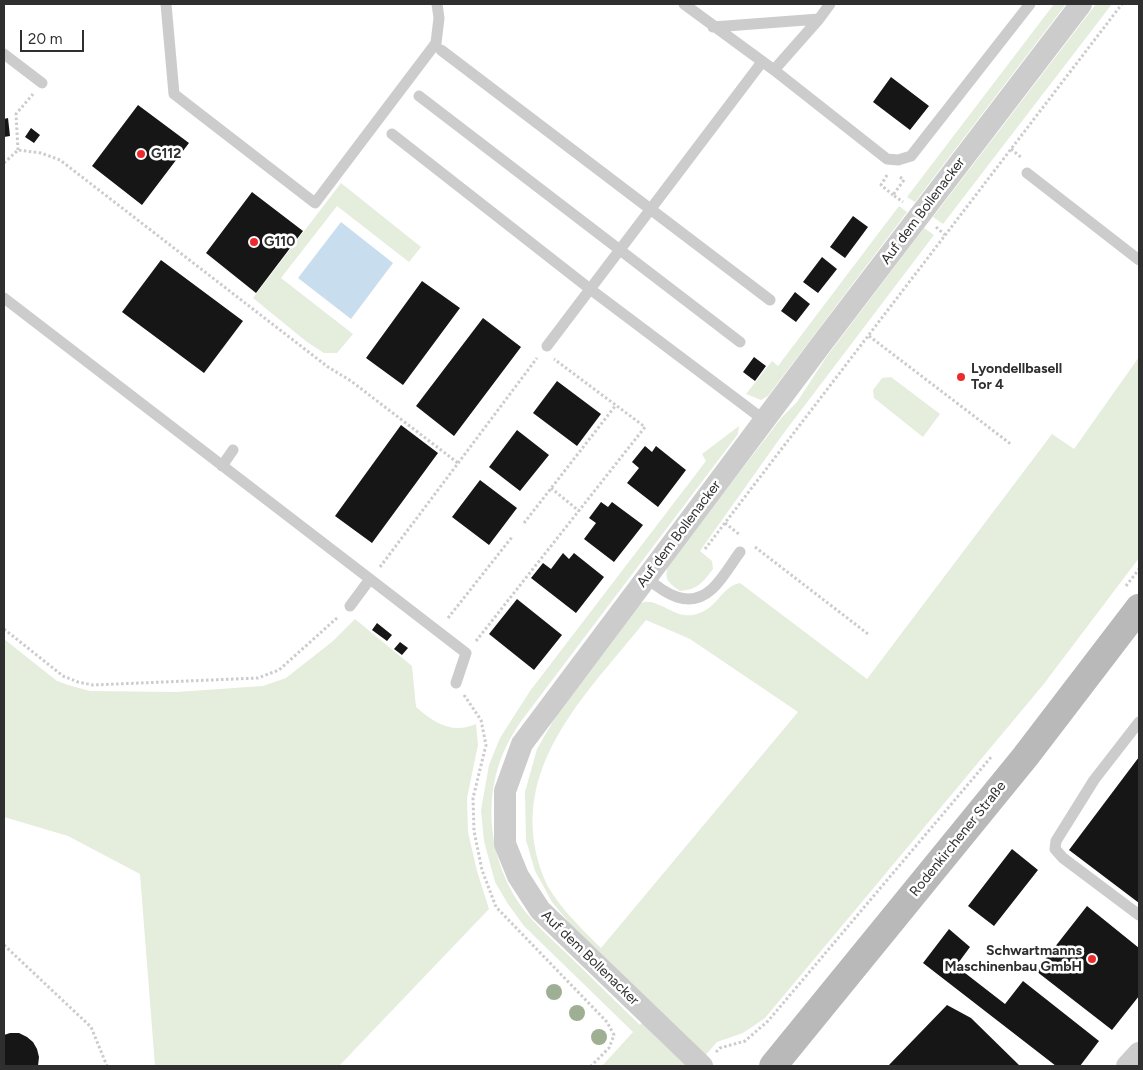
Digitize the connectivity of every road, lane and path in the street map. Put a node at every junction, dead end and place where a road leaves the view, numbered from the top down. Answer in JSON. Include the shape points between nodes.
{"nodes":[{"id":1,"x":166,"y":4,"type":"edge"},
{"id":2,"x":437,"y":4,"type":"edge"},
{"id":3,"x":684,"y":4,"type":"edge"},
{"id":4,"x":830,"y":4,"type":"edge"},
{"id":5,"x":1081,"y":4,"type":"edge"},
{"id":6,"x":1122,"y":4,"type":"edge"},
{"id":7,"x":1029,"y":6,"type":"edge"},
{"id":8,"x":819,"y":19,"type":"junction"},
{"id":9,"x":713,"y":27,"type":"junction"},
{"id":10,"x":441,"y":50,"type":"dead end"},
{"id":11,"x":4,"y":54,"type":"edge"},
{"id":12,"x":762,"y":62,"type":"junction"},
{"id":13,"x":774,"y":70,"type":"junction"},
{"id":14,"x":42,"y":83,"type":"joint"},
{"id":15,"x":419,"y":96,"type":"dead end"},
{"id":16,"x":392,"y":134,"type":"dead end"},
{"id":17,"x":18,"y":150,"type":"junction"},
{"id":18,"x":4,"y":163,"type":"edge"},
{"id":19,"x":1027,"y":173,"type":"dead end"},
{"id":20,"x":898,"y":175,"type":"dead end"},
{"id":21,"x":884,"y":180,"type":"dead end"},
{"id":22,"x":897,"y":190,"type":"dead end"},
{"id":23,"x":893,"y":194,"type":"dead end"},
{"id":24,"x":651,"y":209,"type":"junction"},
{"id":25,"x":938,"y":229,"type":"dead end"},
{"id":26,"x":945,"y":234,"type":"junction"},
{"id":27,"x":620,"y":249,"type":"junction"},
{"id":28,"x":1139,"y":260,"type":"edge"},
{"id":29,"x":590,"y":289,"type":"junction"},
{"id":30,"x":4,"y":298,"type":"edge"},
{"id":31,"x":770,"y":300,"type":"dead end"},
{"id":32,"x":869,"y":336,"type":"junction"},
{"id":33,"x":740,"y":342,"type":"dead end"},
{"id":34,"x":545,"y":348,"type":"junction"},
{"id":35,"x":616,"y":406,"type":"junction"},
{"id":36,"x":764,"y":420,"type":"junction"},
{"id":37,"x":1012,"y":445,"type":"dead end"},
{"id":38,"x":233,"y":450,"type":"dead end"},
{"id":39,"x":458,"y":463,"type":"junction"},
{"id":40,"x":222,"y":466,"type":"junction"},
{"id":41,"x":552,"y":488,"type":"junction"},
{"id":42,"x":579,"y":511,"type":"junction"},
{"id":43,"x":524,"y":523,"type":"dead end"},
{"id":44,"x":725,"y":523,"type":"junction"},
{"id":45,"x":741,"y":536,"type":"dead end"},
{"id":46,"x":512,"y":537,"type":"dead end"},
{"id":47,"x":749,"y":542,"type":"dead end"},
{"id":48,"x":705,"y":549,"type":"dead end"},
{"id":49,"x":740,"y":552,"type":"dead end"},
{"id":50,"x":1139,"y":569,"type":"edge"},
{"id":51,"x":646,"y":578,"type":"junction"},
{"id":52,"x":370,"y":579,"type":"junction"},
{"id":53,"x":1131,"y":600,"type":"edge"},
{"id":54,"x":350,"y":606,"type":"joint"},
{"id":55,"x":4,"y":629,"type":"edge"},
{"id":56,"x":438,"y":631,"type":"junction"},
{"id":57,"x":868,"y":634,"type":"dead end"},
{"id":58,"x":466,"y":653,"type":"junction"},
{"id":59,"x":456,"y":684,"type":"dead end"},
{"id":60,"x":1139,"y":722,"type":"edge"},
{"id":61,"x":996,"y":750,"type":"dead end"},
{"id":62,"x":1139,"y":915,"type":"edge"},
{"id":63,"x":4,"y":945,"type":"edge"},
{"id":64,"x":1139,"y":1053,"type":"edge"},
{"id":65,"x":708,"y":1060,"type":"edge"},
{"id":66,"x":107,"y":1066,"type":"edge"},
{"id":67,"x":773,"y":1066,"type":"edge"},
{"id":68,"x":1127,"y":1066,"type":"edge"}],
"edges":[{"from":1,"to":2,"type":"lane","via":[[174,94],[315,203],[436,43]]},
{"from":3,"to":9,"type":"lane"},
{"from":4,"to":8,"type":"lane"},
{"from":5,"to":36,"type":"street","name":"Auf dem Bollenacker"},
{"from":6,"to":26,"type":"path"},
{"from":7,"to":13,"type":"lane","via":[[911,156],[898,160],[887,159]]},
{"from":8,"to":9,"type":"lane"},
{"from":8,"to":13,"type":"lane"},
{"from":9,"to":12,"type":"lane"},
{"from":10,"to":24,"type":"lane"},
{"from":11,"to":14,"type":"lane"},
{"from":12,"to":13,"type":"lane"},
{"from":12,"to":24,"type":"lane"},
{"from":14,"to":17,"type":"path","via":[[16,114]]},
{"from":15,"to":27,"type":"lane"},
{"from":16,"to":29,"type":"lane"},
{"from":17,"to":18,"type":"path"},
{"from":17,"to":39,"type":"path","via":[[60,160]]},
{"from":19,"to":28,"type":"lane"},
{"from":20,"to":22,"type":"path","via":[[904,180]]},
{"from":21,"to":23,"type":"path","via":[[881,185]]},
{"from":24,"to":27,"type":"lane"},
{"from":24,"to":31,"type":"lane"},
{"from":25,"to":26,"type":"path"},
{"from":26,"to":32,"type":"path"},
{"from":27,"to":29,"type":"lane"},
{"from":27,"to":33,"type":"lane"},
{"from":29,"to":34,"type":"lane"},
{"from":29,"to":36,"type":"lane"},
{"from":30,"to":40,"type":"lane"},
{"from":32,"to":37,"type":"path"},
{"from":32,"to":44,"type":"path"},
{"from":34,"to":35,"type":"path"},
{"from":34,"to":39,"type":"path"},
{"from":35,"to":41,"type":"path"},
{"from":35,"to":42,"type":"path","via":[[645,427]]},
{"from":36,"to":51,"type":"street","name":"Auf dem Bollenacker"},
{"from":38,"to":40,"type":"lane"},
{"from":39,"to":52,"type":"path"},
{"from":40,"to":52,"type":"lane"},
{"from":41,"to":42,"type":"path"},
{"from":41,"to":43,"type":"path"},
{"from":42,"to":58,"type":"path"},
{"from":44,"to":45,"type":"path"},
{"from":44,"to":48,"type":"path"},
{"from":46,"to":56,"type":"path"},
{"from":47,"to":57,"type":"path"},
{"from":49,"to":51,"type":"lane","via":[[712,590],[697,598],[680,599],[663,592]]},
{"from":50,"to":53,"type":"path"},
{"from":51,"to":65,"type":"street","name":"Auf dem Bollenacker","via":[[522,744],[504,791],[505,844],[518,876],[540,910]]},
{"from":52,"to":54,"type":"lane"},
{"from":52,"to":56,"type":"lane"},
{"from":53,"to":67,"type":"main road","name":"Rodenkirchener Straße","via":[[1024,757]]},
{"from":54,"to":55,"type":"path","via":[[278,670],[258,678],[86,684],[63,676]]},
{"from":56,"to":58,"type":"lane"},
{"from":58,"to":59,"type":"lane"},
{"from":60,"to":62,"type":"lane","via":[[1094,780],[1056,840],[1055,849]]},
{"from":61,"to":65,"type":"path","via":[[768,1021],[745,1041],[720,1048]]},
{"from":63,"to":66,"type":"path","via":[[91,1027]]},
{"from":64,"to":68,"type":"street"}]}
